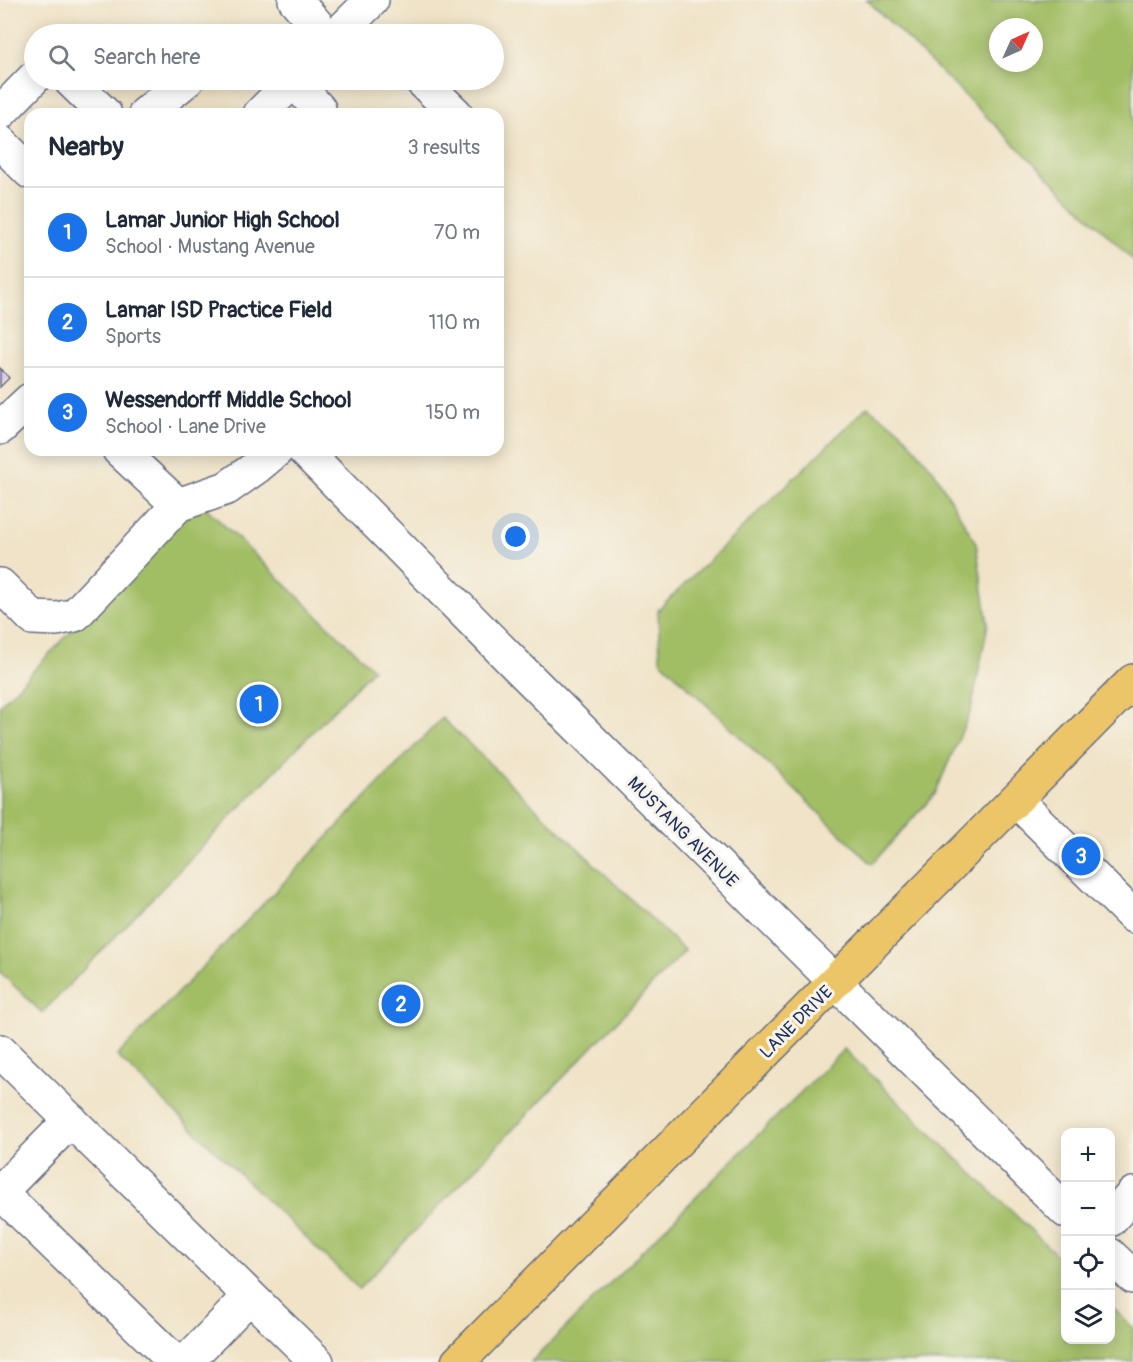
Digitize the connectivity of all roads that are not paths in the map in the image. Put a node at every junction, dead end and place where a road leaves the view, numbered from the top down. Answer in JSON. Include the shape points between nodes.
{"nodes":[{"id":1,"x":296,"y":0,"type":"edge"},
{"id":2,"x":316,"y":24,"type":"edge"},
{"id":3,"x":24,"y":88,"type":"edge"},
{"id":4,"x":80,"y":90,"type":"edge"},
{"id":5,"x":175,"y":90,"type":"edge"},
{"id":6,"x":281,"y":90,"type":"edge"},
{"id":7,"x":431,"y":90,"type":"edge"},
{"id":8,"x":99,"y":108,"type":"edge"},
{"id":9,"x":152,"y":108,"type":"edge"},
{"id":10,"x":317,"y":108,"type":"edge"},
{"id":11,"x":450,"y":108,"type":"edge"},
{"id":12,"x":0,"y":113,"type":"edge"},
{"id":13,"x":0,"y":142,"type":"edge"},
{"id":14,"x":24,"y":166,"type":"edge"},
{"id":15,"x":24,"y":406,"type":"edge"},
{"id":16,"x":0,"y":428,"type":"edge"},
{"id":17,"x":125,"y":456,"type":"edge"},
{"id":18,"x":270,"y":456,"type":"edge"},
{"id":19,"x":310,"y":456,"type":"edge"},
{"id":20,"x":178,"y":505,"type":"junction"},
{"id":21,"x":0,"y":585,"type":"edge"},
{"id":22,"x":1133,"y":681,"type":"edge"},
{"id":23,"x":1016,"y":800,"type":"junction"},
{"id":24,"x":1133,"y":916,"type":"edge"},
{"id":25,"x":835,"y":982,"type":"junction"},
{"id":26,"x":0,"y":1051,"type":"edge"},
{"id":27,"x":70,"y":1120,"type":"junction"},
{"id":28,"x":0,"y":1192,"type":"edge"},
{"id":29,"x":1133,"y":1194,"type":"edge"},
{"id":30,"x":1061,"y":1207,"type":"edge"},
{"id":31,"x":1115,"y":1214,"type":"edge"},
{"id":32,"x":1115,"y":1261,"type":"edge"},
{"id":33,"x":1133,"y":1277,"type":"edge"},
{"id":34,"x":250,"y":1296,"type":"junction"},
{"id":35,"x":175,"y":1362,"type":"edge"},
{"id":36,"x":186,"y":1362,"type":"edge"},
{"id":37,"x":317,"y":1362,"type":"edge"},
{"id":38,"x":458,"y":1362,"type":"edge"}],
"edges":[{"from":1,"to":2,"type":"street"},
{"from":3,"to":12,"type":"street"},
{"from":4,"to":8,"type":"street"},
{"from":5,"to":9,"type":"street"},
{"from":6,"to":10,"type":"street"},
{"from":7,"to":11,"type":"street"},
{"from":13,"to":14,"type":"street"},
{"from":15,"to":16,"type":"street"},
{"from":17,"to":20,"type":"street"},
{"from":18,"to":20,"type":"street","via":[[228,488]]},
{"from":19,"to":25,"type":"street","name":"MUSTANG AVENUE"},
{"from":20,"to":21,"type":"street","via":[[75,615],[33,618]]},
{"from":22,"to":23,"type":"main road","name":"LANE DRIVE"},
{"from":23,"to":24,"type":"street"},
{"from":23,"to":25,"type":"main road","name":"LANE DRIVE"},
{"from":25,"to":30,"type":"street","name":"MUSTANG AVENUE"},
{"from":25,"to":38,"type":"main road","name":"LANE DRIVE"},
{"from":26,"to":27,"type":"street"},
{"from":27,"to":28,"type":"street"},
{"from":27,"to":34,"type":"street"},
{"from":28,"to":35,"type":"street"},
{"from":29,"to":31,"type":"street"},
{"from":32,"to":33,"type":"street"},
{"from":34,"to":36,"type":"street"},
{"from":34,"to":37,"type":"street"}]}
